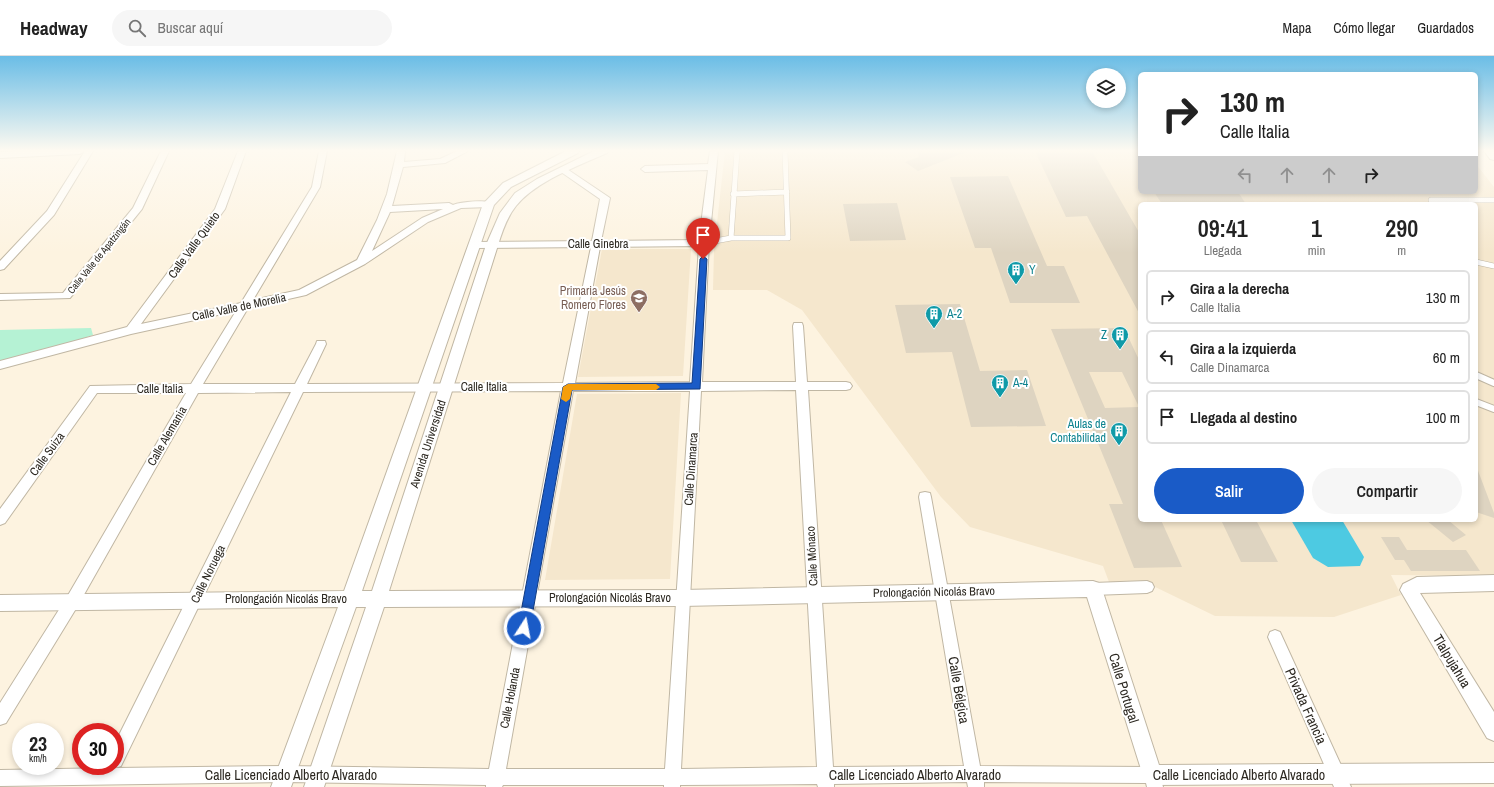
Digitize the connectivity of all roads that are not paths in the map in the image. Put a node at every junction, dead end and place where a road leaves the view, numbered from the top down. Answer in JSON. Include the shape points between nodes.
{"nodes":[{"id":1,"x":68,"y":185,"type":"edge"},
{"id":2,"x":149,"y":185,"type":"edge"},
{"id":3,"x":229,"y":185,"type":"edge"},
{"id":4,"x":316,"y":185,"type":"edge"},
{"id":5,"x":396,"y":185,"type":"edge"},
{"id":6,"x":507,"y":185,"type":"edge"},
{"id":7,"x":534,"y":185,"type":"edge"},
{"id":8,"x":586,"y":185,"type":"edge"},
{"id":9,"x":710,"y":185,"type":"edge"},
{"id":10,"x":734,"y":185,"type":"edge"},
{"id":11,"x":787,"y":185,"type":"edge"},
{"id":12,"x":787,"y":192,"type":"junction"},
{"id":13,"x":733,"y":194,"type":"junction"},
{"id":14,"x":1494,"y":200,"type":"edge"},
{"id":15,"x":1433,"y":202,"type":"edge"},
{"id":16,"x":489,"y":204,"type":"junction"},
{"id":17,"x":460,"y":205,"type":"junction"},
{"id":18,"x":388,"y":209,"type":"junction"},
{"id":19,"x":731,"y":238,"type":"junction"},
{"id":20,"x":704,"y":243,"type":"junction"},
{"id":21,"x":596,"y":244,"type":"junction"},
{"id":22,"x":474,"y":245,"type":"junction"},
{"id":23,"x":492,"y":245,"type":"junction"},
{"id":24,"x":361,"y":262,"type":"junction"},
{"id":25,"x":1478,"y":262,"type":"edge"},
{"id":26,"x":1494,"y":266,"type":"edge"},
{"id":27,"x":0,"y":267,"type":"edge"},
{"id":28,"x":0,"y":297,"type":"edge"},
{"id":29,"x":244,"y":307,"type":"junction"},
{"id":30,"x":798,"y":326,"type":"dead end"},
{"id":31,"x":131,"y":330,"type":"junction"},
{"id":32,"x":321,"y":344,"type":"dead end"},
{"id":33,"x":0,"y":365,"type":"edge"},
{"id":34,"x":1478,"y":376,"type":"edge"},
{"id":35,"x":1494,"y":383,"type":"edge"},
{"id":36,"x":697,"y":386,"type":"junction"},
{"id":37,"x":802,"y":386,"type":"junction"},
{"id":38,"x":846,"y":386,"type":"dead end"},
{"id":39,"x":568,"y":387,"type":"junction"},
{"id":40,"x":300,"y":388,"type":"junction"},
{"id":41,"x":423,"y":388,"type":"junction"},
{"id":42,"x":446,"y":388,"type":"junction"},
{"id":43,"x":94,"y":389,"type":"joint"},
{"id":44,"x":194,"y":389,"type":"junction"},
{"id":45,"x":1478,"y":403,"type":"edge"},
{"id":46,"x":1494,"y":409,"type":"edge"},
{"id":47,"x":925,"y":497,"type":"dead end"},
{"id":48,"x":0,"y":519,"type":"edge"},
{"id":49,"x":1494,"y":583,"type":"edge"},
{"id":50,"x":1147,"y":587,"type":"dead end"},
{"id":51,"x":1093,"y":589,"type":"junction"},
{"id":52,"x":942,"y":593,"type":"junction"},
{"id":53,"x":814,"y":594,"type":"junction"},
{"id":54,"x":530,"y":598,"type":"junction"},
{"id":55,"x":682,"y":598,"type":"junction"},
{"id":56,"x":350,"y":599,"type":"junction"},
{"id":57,"x":378,"y":599,"type":"junction"},
{"id":58,"x":195,"y":600,"type":"junction"},
{"id":59,"x":72,"y":602,"type":"junction"},
{"id":60,"x":0,"y":603,"type":"edge"},
{"id":61,"x":1275,"y":637,"type":"dead end"},
{"id":62,"x":0,"y":717,"type":"edge"},
{"id":63,"x":1494,"y":731,"type":"edge"},
{"id":64,"x":124,"y":742,"type":"edge"},
{"id":65,"x":1494,"y":773,"type":"edge"},
{"id":66,"x":107,"y":776,"type":"edge"},
{"id":67,"x":0,"y":778,"type":"edge"},
{"id":68,"x":284,"y":780,"type":"edge"},
{"id":69,"x":974,"y":780,"type":"edge"},
{"id":70,"x":317,"y":781,"type":"edge"},
{"id":71,"x":825,"y":781,"type":"edge"},
{"id":72,"x":1153,"y":781,"type":"edge"},
{"id":73,"x":1340,"y":781,"type":"edge"},
{"id":74,"x":495,"y":782,"type":"edge"},
{"id":75,"x":672,"y":782,"type":"edge"}],
"edges":[{"from":1,"to":27,"type":"street","via":[[51,213]]},
{"from":2,"to":28,"type":"street","name":"Calle Valle de Apatzingán","via":[[137,209],[66,296]]},
{"from":3,"to":31,"type":"street","name":"Calle Valle Quieto","via":[[220,209]]},
{"from":4,"to":29,"type":"street","name":"Calle Alemania"},
{"from":5,"to":18,"type":"street"},
{"from":6,"to":16,"type":"street","name":"Avenida Universidad"},
{"from":7,"to":23,"type":"street","name":"Avenida Universidad","via":[[512,202],[501,219]]},
{"from":8,"to":21,"type":"street","name":"Calle Holanda","via":[[605,198]]},
{"from":9,"to":20,"type":"street","name":"Calle Dinamarca"},
{"from":10,"to":13,"type":"lane"},
{"from":11,"to":12,"type":"lane"},
{"from":12,"to":13,"type":"lane"},
{"from":12,"to":19,"type":"lane","via":[[788,238]]},
{"from":13,"to":19,"type":"lane"},
{"from":14,"to":15,"type":"lane","via":[[1431,200]]},
{"from":16,"to":17,"type":"street","name":"Calle Valle de Morelia"},
{"from":16,"to":22,"type":"street","name":"Avenida Universidad"},
{"from":17,"to":18,"type":"street","name":"Calle Valle de Morelia"},
{"from":17,"to":24,"type":"street","name":"Calle Valle de Morelia","via":[[425,220]]},
{"from":18,"to":24,"type":"street"},
{"from":19,"to":20,"type":"lane"},
{"from":20,"to":21,"type":"street","name":"Calle Ginebra"},
{"from":20,"to":36,"type":"street","name":"Calle Dinamarca"},
{"from":21,"to":23,"type":"street","name":"Calle Ginebra"},
{"from":21,"to":39,"type":"street","name":"Calle Holanda"},
{"from":22,"to":23,"type":"street","name":"Calle Ginebra"},
{"from":22,"to":41,"type":"street","name":"Avenida Universidad"},
{"from":23,"to":42,"type":"street","name":"Avenida Universidad"},
{"from":24,"to":29,"type":"street","name":"Calle Valle de Morelia","via":[[302,293]]},
{"from":25,"to":26,"type":"lane"},
{"from":29,"to":31,"type":"street","name":"Calle Valle de Morelia"},
{"from":29,"to":44,"type":"street","name":"Calle Alemania"},
{"from":30,"to":37,"type":"street","name":"Calle Mónaco"},
{"from":31,"to":33,"type":"street","name":"Calle Valle de Morelia"},
{"from":32,"to":40,"type":"street","name":"Calle Noruega"},
{"from":34,"to":35,"type":"lane"},
{"from":36,"to":37,"type":"street","name":"Calle Italia"},
{"from":36,"to":39,"type":"street","name":"Calle Italia"},
{"from":36,"to":55,"type":"street","name":"Calle Dinamarca"},
{"from":37,"to":38,"type":"street","name":"Calle Italia"},
{"from":37,"to":53,"type":"street","name":"Calle Mónaco"},
{"from":39,"to":42,"type":"street","name":"Calle Italia"},
{"from":39,"to":54,"type":"street","name":"Calle Holanda"},
{"from":40,"to":41,"type":"street","name":"Calle Italia"},
{"from":40,"to":44,"type":"street","name":"Calle Italia"},
{"from":40,"to":58,"type":"street","name":"Calle Noruega"},
{"from":41,"to":42,"type":"street","name":"Calle Italia"},
{"from":41,"to":56,"type":"street","name":"Avenida Universidad"},
{"from":42,"to":57,"type":"street","name":"Avenida Universidad"},
{"from":43,"to":44,"type":"street","name":"Calle Italia"},
{"from":43,"to":48,"type":"street","name":"Calle Suiza"},
{"from":44,"to":59,"type":"street","name":"Calle Alemania"},
{"from":45,"to":46,"type":"lane"},
{"from":47,"to":52,"type":"street","name":"Calle Bélgica"},
{"from":49,"to":63,"type":"street","name":"Tlalpujahua","via":[[1417,585],[1409,590]]},
{"from":50,"to":51,"type":"street","name":"Prolongación Nicolás Bravo"},
{"from":51,"to":52,"type":"street","name":"Prolongación Nicolás Bravo"},
{"from":51,"to":72,"type":"street","name":"Calle Portugal"},
{"from":52,"to":53,"type":"street","name":"Prolongación Nicolás Bravo"},
{"from":52,"to":69,"type":"street","name":"Calle Bélgica"},
{"from":53,"to":55,"type":"street","name":"Prolongación Nicolás Bravo"},
{"from":53,"to":71,"type":"street","name":"Calle Mónaco"},
{"from":54,"to":55,"type":"street","name":"Prolongación Nicolás Bravo"},
{"from":54,"to":57,"type":"street","name":"Prolongación Nicolás Bravo"},
{"from":54,"to":74,"type":"street","name":"Calle Holanda"},
{"from":55,"to":75,"type":"street","name":"Calle Dinamarca"},
{"from":56,"to":57,"type":"street","name":"Prolongación Nicolás Bravo"},
{"from":56,"to":58,"type":"street","name":"Prolongación Nicolás Bravo"},
{"from":56,"to":68,"type":"street","name":"Avenida Universidad"},
{"from":57,"to":70,"type":"street","name":"Avenida Universidad"},
{"from":58,"to":59,"type":"street","name":"Prolongación Nicolás Bravo"},
{"from":58,"to":64,"type":"street","name":"Calle Noruega"},
{"from":59,"to":60,"type":"street","name":"Prolongación Nicolás Bravo"},
{"from":59,"to":62,"type":"street","name":"Calle Alemania"},
{"from":61,"to":73,"type":"street","name":"Privada Francia"},
{"from":65,"to":73,"type":"street","name":"Calle Licenciado Alberto Alvarado"},
{"from":66,"to":67,"type":"street","name":"Calle Licenciado Alberto Alvarado"},
{"from":66,"to":68,"type":"street","name":"Calle Licenciado Alberto Alvarado"},
{"from":68,"to":70,"type":"street","name":"Calle Licenciado Alberto Alvarado"},
{"from":69,"to":71,"type":"street","name":"Calle Licenciado Alberto Alvarado"},
{"from":69,"to":72,"type":"street","name":"Calle Licenciado Alberto Alvarado"},
{"from":70,"to":74,"type":"street","name":"Calle Licenciado Alberto Alvarado"},
{"from":71,"to":75,"type":"street","name":"Calle Licenciado Alberto Alvarado"},
{"from":72,"to":73,"type":"street","name":"Calle Licenciado Alberto Alvarado"},
{"from":74,"to":75,"type":"street","name":"Calle Licenciado Alberto Alvarado"}]}
